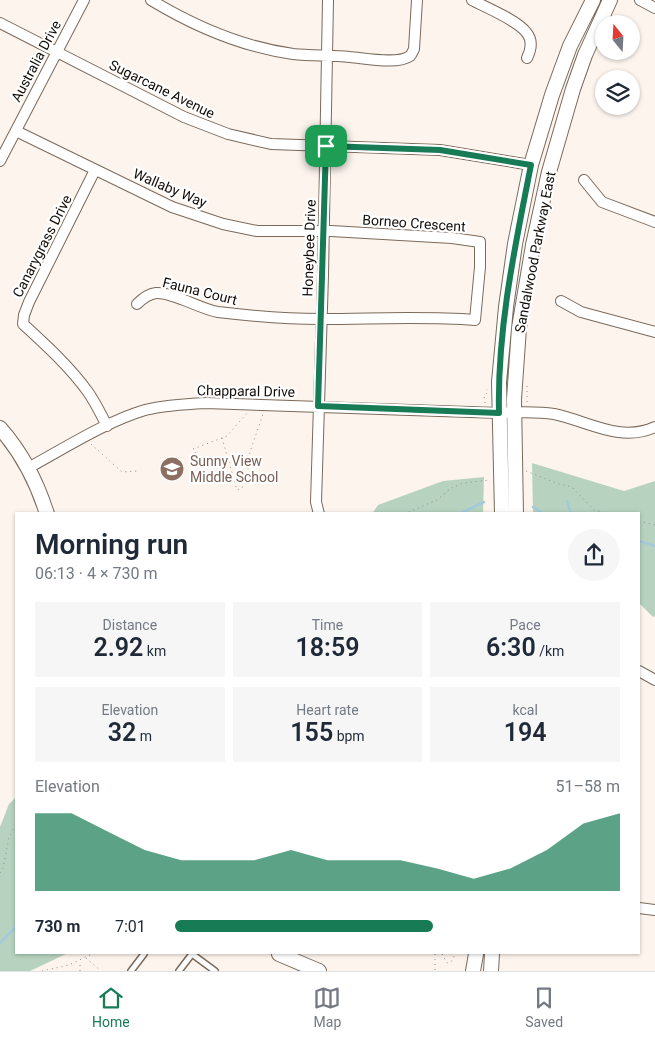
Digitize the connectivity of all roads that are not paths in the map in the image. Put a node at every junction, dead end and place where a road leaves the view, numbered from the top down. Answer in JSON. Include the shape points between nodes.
{"nodes":[{"id":1,"x":84,"y":0,"type":"edge"},
{"id":2,"x":151,"y":0,"type":"edge"},
{"id":3,"x":328,"y":0,"type":"edge"},
{"id":4,"x":417,"y":0,"type":"edge"},
{"id":5,"x":472,"y":0,"type":"edge"},
{"id":6,"x":593,"y":0,"type":"edge"},
{"id":7,"x":610,"y":0,"type":"edge"},
{"id":8,"x":640,"y":0,"type":"edge"},
{"id":9,"x":655,"y":8,"type":"edge"},
{"id":10,"x":0,"y":23,"type":"edge"},
{"id":11,"x":56,"y":52,"type":"junction"},
{"id":12,"x":327,"y":56,"type":"junction"},
{"id":13,"x":527,"y":58,"type":"dead end"},
{"id":14,"x":16,"y":131,"type":"junction"},
{"id":15,"x":326,"y":146,"type":"junction"},
{"id":16,"x":0,"y":161,"type":"edge"},
{"id":17,"x":531,"y":165,"type":"junction"},
{"id":18,"x":96,"y":170,"type":"junction"},
{"id":19,"x":584,"y":180,"type":"dead end"},
{"id":20,"x":655,"y":222,"type":"edge"},
{"id":21,"x":324,"y":231,"type":"junction"},
{"id":22,"x":561,"y":301,"type":"dead end"},
{"id":23,"x":137,"y":304,"type":"dead end"},
{"id":24,"x":321,"y":319,"type":"junction"},
{"id":25,"x":655,"y":332,"type":"edge"},
{"id":26,"x":318,"y":406,"type":"junction"},
{"id":27,"x":506,"y":413,"type":"junction"},
{"id":28,"x":107,"y":426,"type":"junction"},
{"id":29,"x":655,"y":427,"type":"edge"},
{"id":30,"x":0,"y":428,"type":"edge"},
{"id":31,"x":28,"y":468,"type":"junction"},
{"id":32,"x":46,"y":512,"type":"edge"},
{"id":33,"x":318,"y":512,"type":"edge"},
{"id":34,"x":502,"y":512,"type":"edge"},
{"id":35,"x":516,"y":512,"type":"edge"},
{"id":36,"x":640,"y":672,"type":"edge"},
{"id":37,"x":655,"y":680,"type":"edge"},
{"id":38,"x":640,"y":908,"type":"edge"},
{"id":39,"x":655,"y":910,"type":"edge"},
{"id":40,"x":144,"y":954,"type":"edge"},
{"id":41,"x":192,"y":954,"type":"edge"},
{"id":42,"x":279,"y":954,"type":"edge"},
{"id":43,"x":476,"y":954,"type":"edge"},
{"id":44,"x":492,"y":954,"type":"edge"},
{"id":45,"x":131,"y":971,"type":"edge"},
{"id":46,"x":179,"y":971,"type":"edge"},
{"id":47,"x":216,"y":971,"type":"edge"},
{"id":48,"x":320,"y":971,"type":"edge"},
{"id":49,"x":474,"y":971,"type":"edge"},
{"id":50,"x":491,"y":971,"type":"edge"}],
"edges":[{"from":1,"to":11,"type":"street","name":"Australia Drive"},
{"from":2,"to":12,"type":"street","via":[[198,25],[245,44],[292,54]]},
{"from":3,"to":12,"type":"street","name":"Honeybee Drive"},
{"from":4,"to":12,"type":"street","via":[[414,49],[410,56],[400,60],[380,60]]},
{"from":5,"to":13,"type":"street","via":[[502,14],[526,32],[531,42]]},
{"from":6,"to":17,"type":"main road","name":"Sandalwood Parkway East","via":[[561,69]]},
{"from":7,"to":27,"type":"main road","name":"Sandalwood Parkway East","via":[[572,89],[549,172],[533,245]]},
{"from":8,"to":9,"type":"street"},
{"from":10,"to":11,"type":"street","name":"Sugarcane Avenue"},
{"from":11,"to":14,"type":"street","name":"Australia Drive"},
{"from":11,"to":15,"type":"street","name":"Sugarcane Avenue","via":[[211,128],[271,144]]},
{"from":12,"to":15,"type":"street","name":"Honeybee Drive"},
{"from":14,"to":16,"type":"street","name":"Australia Drive"},
{"from":14,"to":18,"type":"street","name":"Wallaby Way"},
{"from":15,"to":17,"type":"street","name":"Sugarcane Avenue","via":[[440,150]]},
{"from":15,"to":21,"type":"street","name":"Honeybee Drive"},
{"from":17,"to":27,"type":"main road","name":"Sandalwood Parkway East","via":[[506,307],[499,382]]},
{"from":18,"to":21,"type":"street","name":"Wallaby Way","via":[[172,207],[223,224],[257,231]]},
{"from":18,"to":28,"type":"street","name":"Canarygrass Drive","via":[[29,302],[23,324],[89,393]]},
{"from":19,"to":20,"type":"street","via":[[602,202]]},
{"from":21,"to":24,"type":"street","name":"Honeybee Drive"},
{"from":21,"to":24,"type":"street","name":"Borneo Crescent","via":[[480,242],[480,267],[475,320],[417,317]]},
{"from":22,"to":25,"type":"street","via":[[581,312]]},
{"from":23,"to":24,"type":"street","name":"Fauna Court","via":[[144,297],[157,293],[212,311]]},
{"from":24,"to":26,"type":"street","name":"Honeybee Drive"},
{"from":26,"to":27,"type":"street","name":"Chapparal Drive"},
{"from":26,"to":28,"type":"street","name":"Chapparal Drive","via":[[174,404]]},
{"from":26,"to":33,"type":"street","name":"Honeybee Drive"},
{"from":27,"to":29,"type":"street","name":"Chapparal Drive","via":[[555,414],[620,433],[638,433]]},
{"from":27,"to":34,"type":"main road","name":"Sandalwood Parkway East"},
{"from":27,"to":35,"type":"main road","name":"Sandalwood Parkway East","via":[[515,466]]},
{"from":28,"to":31,"type":"street","name":"Chapparal Drive"},
{"from":30,"to":31,"type":"main road"},
{"from":31,"to":32,"type":"main road"},
{"from":36,"to":37,"type":"street"},
{"from":38,"to":39,"type":"street"},
{"from":40,"to":45,"type":"lane"},
{"from":41,"to":46,"type":"lane"},
{"from":41,"to":47,"type":"lane"},
{"from":42,"to":48,"type":"main road"},
{"from":43,"to":49,"type":"main road"},
{"from":44,"to":50,"type":"main road"}]}
